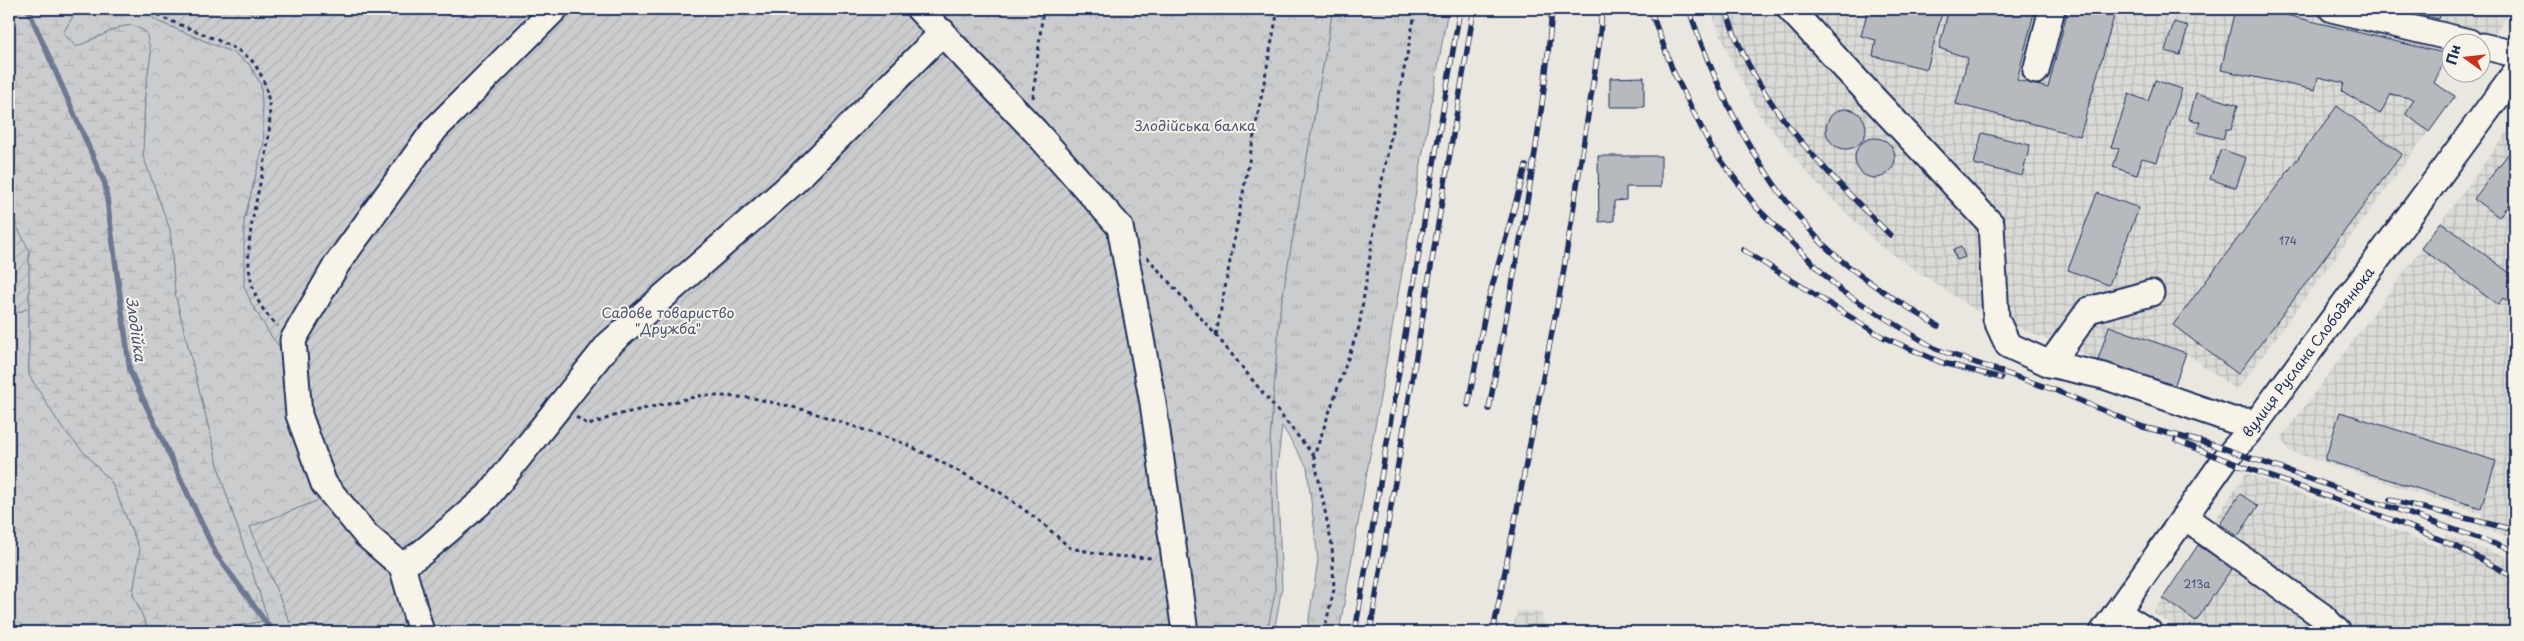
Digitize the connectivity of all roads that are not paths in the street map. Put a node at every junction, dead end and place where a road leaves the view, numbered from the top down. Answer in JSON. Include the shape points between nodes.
{"nodes":[{"id":1,"x":555,"y":9,"type":"edge"},
{"id":2,"x":919,"y":9,"type":"edge"},
{"id":3,"x":1790,"y":9,"type":"edge"},
{"id":4,"x":2052,"y":9,"type":"edge"},
{"id":5,"x":2332,"y":9,"type":"edge"},
{"id":6,"x":943,"y":32,"type":"junction"},
{"id":7,"x":2442,"y":35,"type":"edge"},
{"id":8,"x":2492,"y":48,"type":"edge"},
{"id":9,"x":2515,"y":54,"type":"edge"},
{"id":10,"x":2036,"y":71,"type":"dead end"},
{"id":11,"x":2515,"y":72,"type":"edge"},
{"id":12,"x":2151,"y":293,"type":"dead end"},
{"id":13,"x":2050,"y":364,"type":"junction"},
{"id":14,"x":2257,"y":422,"type":"junction"},
{"id":15,"x":2184,"y":517,"type":"junction"},
{"id":16,"x":402,"y":566,"type":"junction"},
{"id":17,"x":2117,"y":612,"type":"junction"},
{"id":18,"x":421,"y":632,"type":"edge"},
{"id":19,"x":1185,"y":632,"type":"edge"},
{"id":20,"x":2103,"y":632,"type":"edge"},
{"id":21,"x":2149,"y":632,"type":"edge"},
{"id":22,"x":2338,"y":632,"type":"edge"}],
"edges":[{"from":1,"to":16,"type":"street","via":[[435,128],[337,264],[293,340],[299,415],[324,484],[366,535]]},
{"from":2,"to":6,"type":"street"},
{"from":3,"to":13,"type":"street","via":[[1991,224],[1996,319],[2008,345]]},
{"from":4,"to":10,"type":"street"},
{"from":5,"to":7,"type":"street"},
{"from":6,"to":16,"type":"street","via":[[794,182],[608,345],[488,496]]},
{"from":6,"to":19,"type":"street","via":[[1120,227],[1153,403]]},
{"from":8,"to":9,"type":"street"},
{"from":11,"to":14,"type":"street","name":"вулиця Руслана Слободянюка"},
{"from":12,"to":13,"type":"street","via":[[2089,310]]},
{"from":13,"to":14,"type":"street","via":[[2104,376],[2232,420]]},
{"from":14,"to":15,"type":"street","name":"вулиця Руслана Слободянюка"},
{"from":15,"to":17,"type":"street","name":"вулиця Руслана Слободянюка"},
{"from":15,"to":22,"type":"street","via":[[2322,616]]},
{"from":16,"to":18,"type":"street"},
{"from":17,"to":20,"type":"street","name":"вулиця Руслана Слободянюка"},
{"from":17,"to":21,"type":"street"}]}
